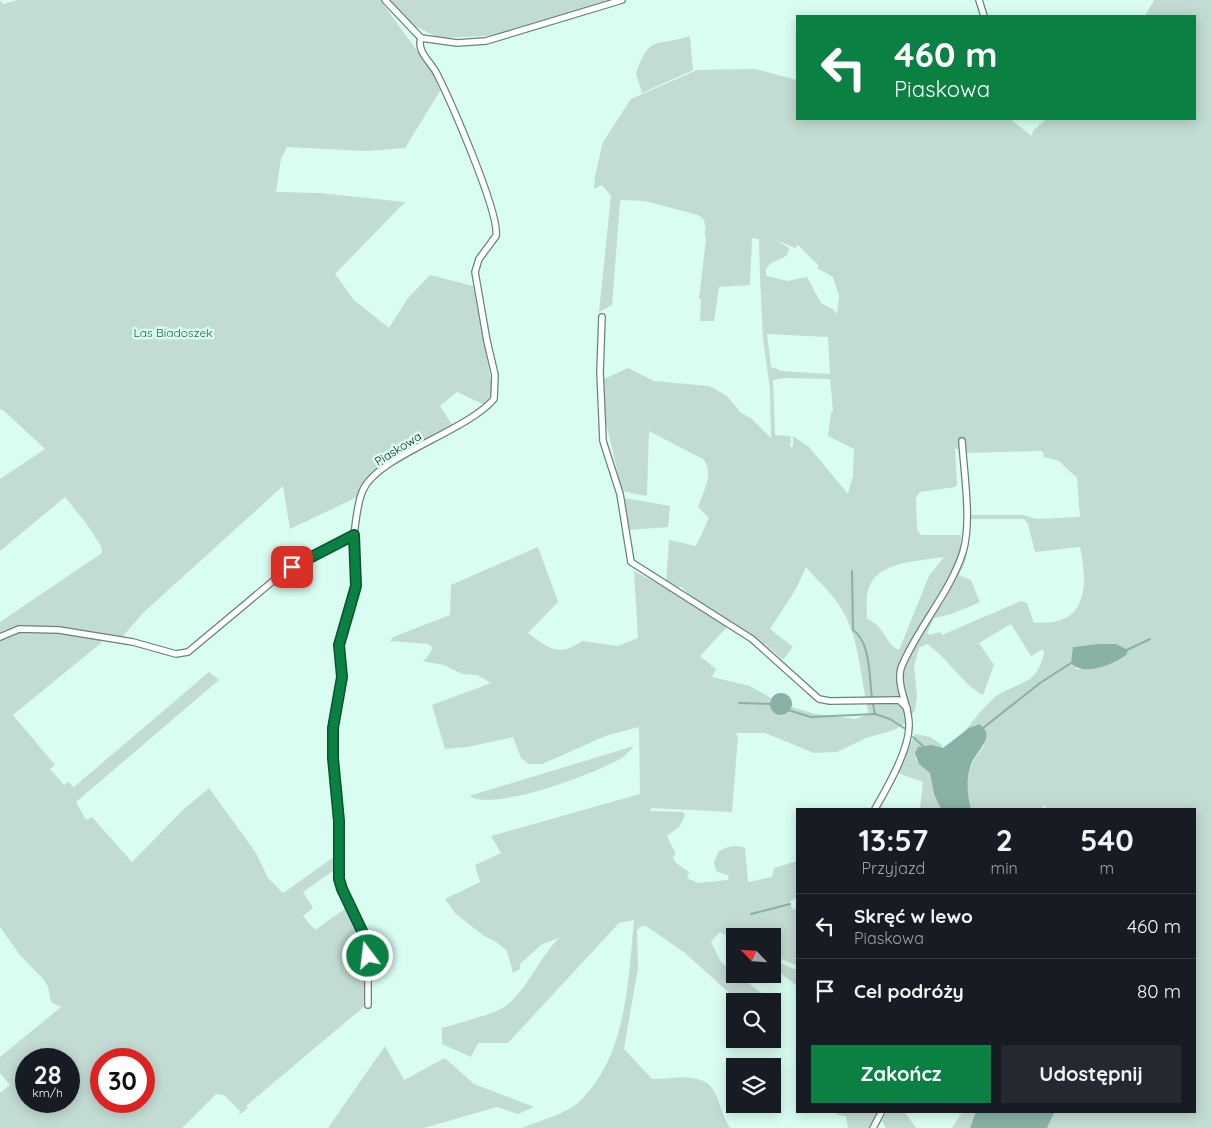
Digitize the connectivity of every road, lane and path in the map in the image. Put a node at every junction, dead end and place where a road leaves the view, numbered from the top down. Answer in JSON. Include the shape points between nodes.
{"nodes":[{"id":1,"x":384,"y":0,"type":"edge"},
{"id":2,"x":622,"y":0,"type":"edge"},
{"id":3,"x":978,"y":0,"type":"edge"},
{"id":4,"x":984,"y":15,"type":"edge"},
{"id":5,"x":421,"y":38,"type":"junction"},
{"id":6,"x":602,"y":316,"type":"dead end"},
{"id":7,"x":962,"y":441,"type":"dead end"},
{"id":8,"x":354,"y":535,"type":"junction"},
{"id":9,"x":0,"y":637,"type":"edge"},
{"id":10,"x":907,"y":708,"type":"junction"},
{"id":11,"x":876,"y":808,"type":"edge"},
{"id":12,"x":368,"y":1005,"type":"dead end"},
{"id":13,"x":881,"y":1113,"type":"edge"},
{"id":14,"x":873,"y":1128,"type":"edge"}],
"edges":[{"from":1,"to":5,"type":"street"},
{"from":2,"to":5,"type":"street","via":[[486,41],[457,43]]},
{"from":3,"to":4,"type":"street"},
{"from":5,"to":8,"type":"street","name":"Piaskowa","via":[[420,48],[437,74],[494,214],[496,236],[479,259],[475,272],[493,359],[496,392],[493,401],[476,414],[396,460],[368,482],[360,501]]},
{"from":6,"to":10,"type":"street","via":[[602,432],[620,494],[631,562],[752,639],[819,699],[899,700]]},
{"from":7,"to":10,"type":"street","via":[[966,520],[963,550],[956,570],[901,668],[899,677]]},
{"from":8,"to":9,"type":"street","via":[[279,576],[184,654],[59,630],[19,629]]},
{"from":8,"to":12,"type":"street","name":"Piaskowa","via":[[356,586],[339,645],[342,677],[332,750],[339,821],[339,879],[363,933],[368,956]]},
{"from":10,"to":11,"type":"street","via":[[910,727],[901,756]]},
{"from":13,"to":14,"type":"street"}]}
